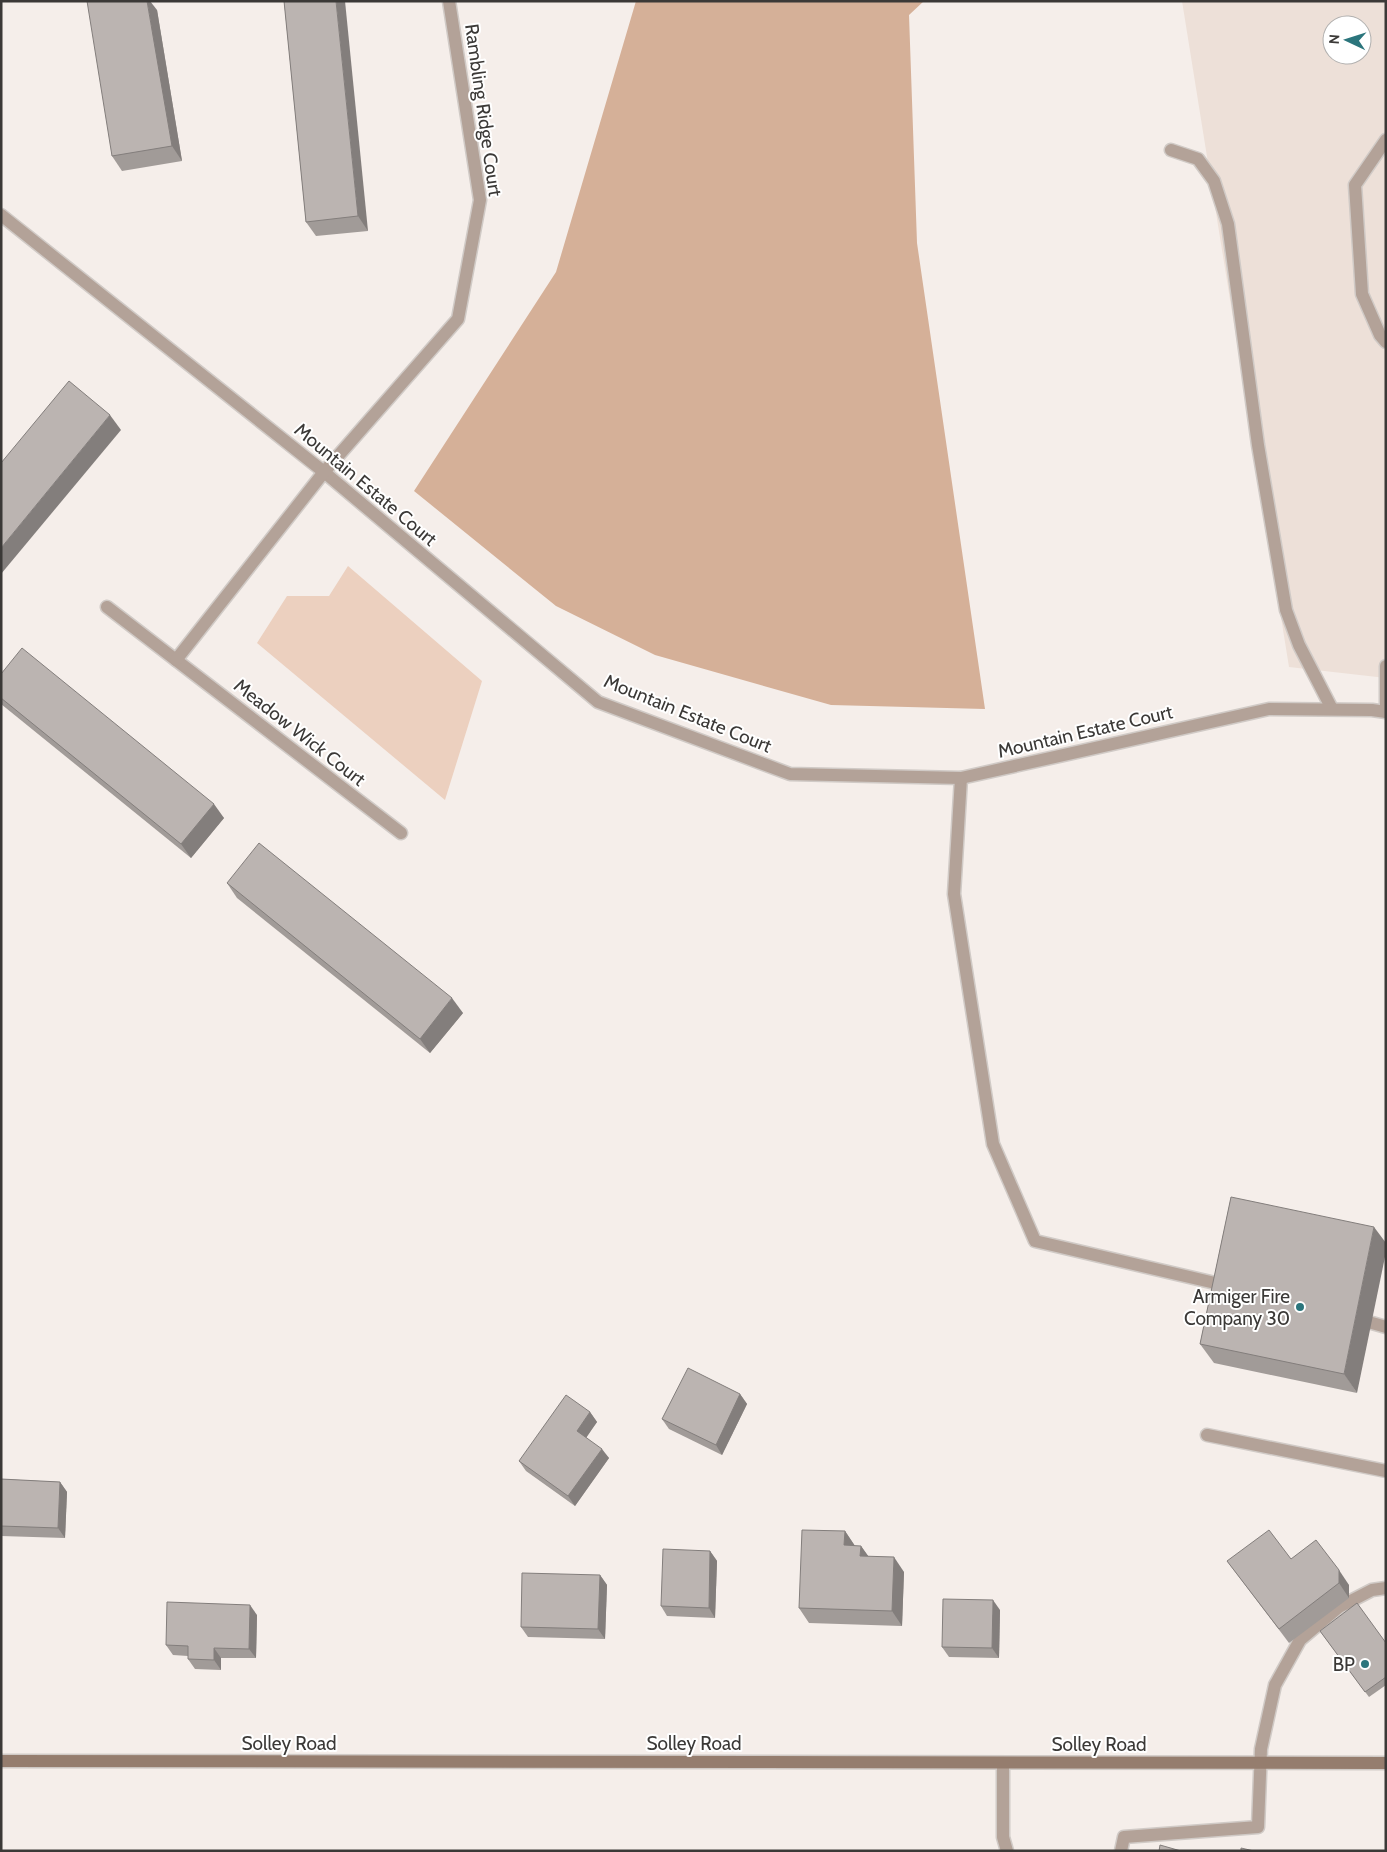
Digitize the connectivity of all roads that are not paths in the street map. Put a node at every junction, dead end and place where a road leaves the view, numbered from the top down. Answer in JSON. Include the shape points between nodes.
{"nodes":[{"id":1,"x":449,"y":1,"type":"edge"},
{"id":2,"x":1386,"y":140,"type":"edge"},
{"id":3,"x":1171,"y":150,"type":"dead end"},
{"id":4,"x":1,"y":215,"type":"edge"},
{"id":5,"x":1386,"y":342,"type":"edge"},
{"id":6,"x":324,"y":472,"type":"junction"},
{"id":7,"x":106,"y":607,"type":"dead end"},
{"id":8,"x":176,"y":660,"type":"junction"},
{"id":9,"x":1386,"y":666,"type":"edge"},
{"id":10,"x":1332,"y":710,"type":"junction"},
{"id":11,"x":1386,"y":712,"type":"edge"},
{"id":12,"x":961,"y":778,"type":"junction"},
{"id":13,"x":400,"y":833,"type":"dead end"},
{"id":14,"x":1215,"y":1283,"type":"edge"},
{"id":15,"x":1365,"y":1322,"type":"dead end"},
{"id":16,"x":1386,"y":1327,"type":"edge"},
{"id":17,"x":1207,"y":1435,"type":"dead end"},
{"id":18,"x":1386,"y":1471,"type":"edge"},
{"id":19,"x":1386,"y":1588,"type":"edge"},
{"id":20,"x":1,"y":1761,"type":"edge"},
{"id":21,"x":1003,"y":1763,"type":"junction"},
{"id":22,"x":1259,"y":1763,"type":"junction"},
{"id":23,"x":1386,"y":1763,"type":"edge"},
{"id":24,"x":1007,"y":1851,"type":"edge"},
{"id":25,"x":1121,"y":1851,"type":"edge"}],
"edges":[{"from":1,"to":6,"type":"street","name":"Rambling Ridge Court","via":[[480,200],[458,319]]},
{"from":2,"to":5,"type":"street","via":[[1355,185],[1362,294]]},
{"from":3,"to":10,"type":"street","via":[[1198,159],[1214,182],[1228,224],[1258,446],[1286,610],[1299,645]]},
{"from":4,"to":6,"type":"street","name":"Mountain Estate Court"},
{"from":6,"to":8,"type":"street"},
{"from":6,"to":12,"type":"street","name":"Mountain Estate Court","via":[[598,702],[790,774]]},
{"from":7,"to":8,"type":"street","name":"Meadow Wick Court"},
{"from":8,"to":13,"type":"street","name":"Meadow Wick Court"},
{"from":9,"to":11,"type":"street"},
{"from":10,"to":11,"type":"street","name":"Mountain Estate Court"},
{"from":10,"to":12,"type":"street","name":"Mountain Estate Court","via":[[1269,710]]},
{"from":12,"to":14,"type":"street","via":[[954,894],[990,1125],[994,1144],[1036,1241]]},
{"from":15,"to":16,"type":"street"},
{"from":17,"to":18,"type":"street"},
{"from":19,"to":22,"type":"street","via":[[1372,1590],[1339,1607],[1300,1640],[1275,1685]]},
{"from":20,"to":21,"type":"main road","name":"Solley Road"},
{"from":21,"to":22,"type":"main road","name":"Solley Road"},
{"from":21,"to":24,"type":"street","via":[[1003,1837]]},
{"from":22,"to":23,"type":"main road","name":"Solley Road"},
{"from":22,"to":25,"type":"street","via":[[1258,1827],[1124,1838]]}]}
